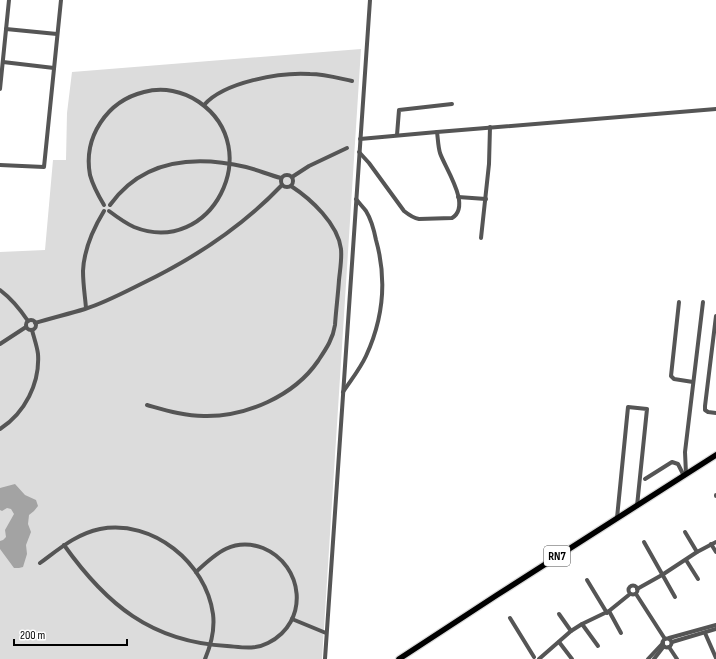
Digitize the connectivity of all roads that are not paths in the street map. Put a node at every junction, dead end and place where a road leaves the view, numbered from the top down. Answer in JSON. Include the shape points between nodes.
{"nodes":[{"id":1,"x":9,"y":0,"type":"edge"},
{"id":2,"x":61,"y":0,"type":"edge"},
{"id":3,"x":370,"y":0,"type":"edge"},
{"id":4,"x":6,"y":29,"type":"junction"},
{"id":5,"x":58,"y":34,"type":"junction"},
{"id":6,"x":3,"y":62,"type":"junction"},
{"id":7,"x":54,"y":68,"type":"junction"},
{"id":8,"x":352,"y":81,"type":"dead end"},
{"id":9,"x":0,"y":89,"type":"edge"},
{"id":10,"x":452,"y":104,"type":"dead end"},
{"id":11,"x":204,"y":106,"type":"junction"},
{"id":12,"x":716,"y":109,"type":"edge"},
{"id":13,"x":490,"y":127,"type":"junction"},
{"id":14,"x":437,"y":132,"type":"junction"},
{"id":15,"x":397,"y":136,"type":"junction"},
{"id":16,"x":360,"y":139,"type":"junction"},
{"id":17,"x":347,"y":148,"type":"dead end"},
{"id":18,"x":359,"y":152,"type":"junction"},
{"id":19,"x":230,"y":164,"type":"junction"},
{"id":20,"x":0,"y":165,"type":"edge"},
{"id":21,"x":292,"y":177,"type":"junction"},
{"id":22,"x":282,"y":178,"type":"junction"},
{"id":23,"x":282,"y":185,"type":"junction"},
{"id":24,"x":292,"y":186,"type":"junction"},
{"id":25,"x":458,"y":197,"type":"junction"},
{"id":26,"x":356,"y":199,"type":"junction"},
{"id":27,"x":486,"y":199,"type":"junction"},
{"id":28,"x":104,"y":205,"type":"junction"},
{"id":29,"x":110,"y":205,"type":"junction"},
{"id":30,"x":106,"y":211,"type":"junction"},
{"id":31,"x":482,"y":238,"type":"dead end"},
{"id":32,"x":0,"y":290,"type":"edge"},
{"id":33,"x":679,"y":302,"type":"dead end"},
{"id":34,"x":703,"y":302,"type":"dead end"},
{"id":35,"x":86,"y":308,"type":"junction"},
{"id":36,"x":716,"y":316,"type":"edge"},
{"id":37,"x":28,"y":321,"type":"junction"},
{"id":38,"x":35,"y":323,"type":"junction"},
{"id":39,"x":26,"y":327,"type":"junction"},
{"id":40,"x":32,"y":330,"type":"junction"},
{"id":41,"x":0,"y":344,"type":"edge"},
{"id":42,"x":693,"y":382,"type":"junction"},
{"id":43,"x":342,"y":392,"type":"junction"},
{"id":44,"x":147,"y":405,"type":"dead end"},
{"id":45,"x":716,"y":413,"type":"edge"},
{"id":46,"x":0,"y":428,"type":"edge"},
{"id":47,"x":716,"y":455,"type":"edge"},
{"id":48,"x":685,"y":475,"type":"junction"},
{"id":49,"x":645,"y":479,"type":"dead end"},
{"id":50,"x":637,"y":506,"type":"junction"},
{"id":51,"x":617,"y":518,"type":"junction"},
{"id":52,"x":685,"y":532,"type":"dead end"},
{"id":53,"x":644,"y":542,"type":"dead end"},
{"id":54,"x":716,"y":542,"type":"edge"},
{"id":55,"x":711,"y":544,"type":"junction"},
{"id":56,"x":64,"y":545,"type":"junction"},
{"id":57,"x":697,"y":552,"type":"junction"},
{"id":58,"x":716,"y":552,"type":"edge"},
{"id":59,"x":686,"y":560,"type":"junction"},
{"id":60,"x":40,"y":563,"type":"dead end"},
{"id":61,"x":196,"y":572,"type":"junction"},
{"id":62,"x":662,"y":575,"type":"junction"},
{"id":63,"x":698,"y":579,"type":"dead end"},
{"id":64,"x":587,"y":580,"type":"dead end"},
{"id":65,"x":638,"y":589,"type":"junction"},
{"id":66,"x":630,"y":594,"type":"junction"},
{"id":67,"x":636,"y":594,"type":"junction"},
{"id":68,"x":675,"y":596,"type":"dead end"},
{"id":69,"x":608,"y":612,"type":"junction"},
{"id":70,"x":559,"y":614,"type":"dead end"},
{"id":71,"x":510,"y":618,"type":"dead end"},
{"id":72,"x":292,"y":619,"type":"junction"},
{"id":73,"x":582,"y":624,"type":"junction"},
{"id":74,"x":716,"y":625,"type":"edge"},
{"id":75,"x":716,"y":629,"type":"edge"},
{"id":76,"x":571,"y":631,"type":"junction"},
{"id":77,"x":326,"y":633,"type":"junction"},
{"id":78,"x":622,"y":633,"type":"dead end"},
{"id":79,"x":705,"y":633,"type":"junction"},
{"id":80,"x":559,"y":642,"type":"junction"},
{"id":81,"x":666,"y":642,"type":"junction"},
{"id":82,"x":210,"y":646,"type":"junction"},
{"id":83,"x":598,"y":646,"type":"dead end"},
{"id":84,"x":716,"y":658,"type":"edge"},
{"id":85,"x":205,"y":659,"type":"edge"},
{"id":86,"x":325,"y":659,"type":"edge"},
{"id":87,"x":399,"y":659,"type":"edge"},
{"id":88,"x":536,"y":659,"type":"edge"},
{"id":89,"x":572,"y":659,"type":"edge"},
{"id":90,"x":648,"y":659,"type":"edge"},
{"id":91,"x":654,"y":659,"type":"edge"},
{"id":92,"x":677,"y":659,"type":"edge"}],
"edges":[{"from":1,"to":4,"type":"street"},
{"from":2,"to":5,"type":"street"},
{"from":3,"to":16,"type":"street"},
{"from":4,"to":5,"type":"street"},
{"from":4,"to":6,"type":"street"},
{"from":5,"to":7,"type":"street"},
{"from":6,"to":7,"type":"street"},
{"from":6,"to":9,"type":"street"},
{"from":7,"to":20,"type":"street","via":[[44,167]]},
{"from":8,"to":11,"type":"street","via":[[310,74],[274,76],[226,90],[213,96]]},
{"from":10,"to":15,"type":"street","via":[[399,110]]},
{"from":11,"to":19,"type":"street","via":[[224,131],[229,147]]},
{"from":11,"to":28,"type":"street","via":[[191,97],[177,92],[156,90],[132,96],[111,110],[101,121],[94,135],[89,155],[93,185]]},
{"from":12,"to":13,"type":"street"},
{"from":13,"to":14,"type":"street"},
{"from":13,"to":27,"type":"street"},
{"from":14,"to":15,"type":"street"},
{"from":14,"to":25,"type":"street","via":[[440,154],[454,182]]},
{"from":15,"to":16,"type":"street"},
{"from":16,"to":18,"type":"street"},
{"from":17,"to":21,"type":"street"},
{"from":18,"to":25,"type":"street","via":[[404,211],[414,218],[452,218],[458,210]]},
{"from":18,"to":26,"type":"street"},
{"from":19,"to":22,"type":"street"},
{"from":19,"to":29,"type":"street","via":[[192,161],[169,164],[133,181]]},
{"from":19,"to":30,"type":"street","via":[[226,185],[218,200],[208,213],[189,225],[168,231],[146,230],[125,223]]},
{"from":21,"to":22,"type":"street","via":[[287,174]]},
{"from":21,"to":24,"type":"street"},
{"from":22,"to":23,"type":"street"},
{"from":23,"to":24,"type":"street"},
{"from":23,"to":35,"type":"street","via":[[264,204],[220,240],[153,278]]},
{"from":24,"to":44,"type":"street","via":[[320,210],[339,242],[341,256],[335,325],[328,346],[311,371],[297,385],[253,407],[233,413],[204,416]]},
{"from":25,"to":27,"type":"street"},
{"from":26,"to":43,"type":"street"},
{"from":26,"to":43,"type":"street","via":[[369,218],[380,252],[382,299],[376,330],[366,356]]},
{"from":27,"to":31,"type":"street"},
{"from":28,"to":29,"type":"street"},
{"from":28,"to":30,"type":"street"},
{"from":29,"to":30,"type":"street","via":[[110,209]]},
{"from":30,"to":35,"type":"street","via":[[95,226],[86,249],[83,271]]},
{"from":32,"to":37,"type":"street","via":[[10,297]]},
{"from":33,"to":42,"type":"street","via":[[671,376],[674,380]]},
{"from":34,"to":42,"type":"street"},
{"from":35,"to":38,"type":"street"},
{"from":36,"to":45,"type":"street","via":[[705,406],[708,412]]},
{"from":37,"to":38,"type":"street","via":[[32,320]]},
{"from":37,"to":39,"type":"street"},
{"from":38,"to":40,"type":"street"},
{"from":39,"to":40,"type":"street"},
{"from":39,"to":41,"type":"street"},
{"from":40,"to":46,"type":"street","via":[[38,354],[36,380],[22,409]]},
{"from":42,"to":48,"type":"street"},
{"from":43,"to":77,"type":"street"},
{"from":47,"to":48,"type":"main road","number":"RN7"},
{"from":48,"to":49,"type":"street","via":[[678,464],[672,462]]},
{"from":48,"to":50,"type":"main road","number":"RN7"},
{"from":50,"to":51,"type":"main road","number":"RN7"},
{"from":50,"to":51,"type":"street","via":[[647,409],[628,407]]},
{"from":51,"to":87,"type":"main road","number":"RN7"},
{"from":52,"to":57,"type":"street"},
{"from":53,"to":62,"type":"street"},
{"from":54,"to":55,"type":"street"},
{"from":55,"to":57,"type":"street"},
{"from":55,"to":58,"type":"street"},
{"from":56,"to":60,"type":"street"},
{"from":56,"to":61,"type":"street","via":[[86,533],[102,529],[122,528],[137,531],[170,545],[184,556]]},
{"from":56,"to":82,"type":"street","via":[[91,580],[122,609],[155,629],[177,638]]},
{"from":57,"to":59,"type":"street"},
{"from":59,"to":62,"type":"street"},
{"from":59,"to":63,"type":"street"},
{"from":61,"to":72,"type":"street","via":[[228,547],[256,546],[269,551],[280,558],[295,582],[296,610]]},
{"from":61,"to":82,"type":"street","via":[[210,599],[213,632]]},
{"from":62,"to":65,"type":"street"},
{"from":62,"to":68,"type":"street"},
{"from":64,"to":69,"type":"street"},
{"from":65,"to":66,"type":"street","via":[[630,587]]},
{"from":65,"to":67,"type":"street"},
{"from":66,"to":67,"type":"street"},
{"from":66,"to":69,"type":"street"},
{"from":67,"to":81,"type":"street"},
{"from":69,"to":73,"type":"street"},
{"from":69,"to":78,"type":"street"},
{"from":70,"to":76,"type":"street"},
{"from":71,"to":88,"type":"street"},
{"from":72,"to":77,"type":"street"},
{"from":72,"to":82,"type":"street","via":[[280,636],[256,648]]},
{"from":73,"to":76,"type":"street"},
{"from":73,"to":83,"type":"street"},
{"from":74,"to":81,"type":"street"},
{"from":75,"to":79,"type":"street"},
{"from":76,"to":80,"type":"street"},
{"from":77,"to":86,"type":"street"},
{"from":79,"to":81,"type":"street"},
{"from":79,"to":84,"type":"street"},
{"from":80,"to":88,"type":"street"},
{"from":80,"to":89,"type":"street"},
{"from":81,"to":90,"type":"street"},
{"from":81,"to":91,"type":"street"},
{"from":81,"to":92,"type":"street"},
{"from":82,"to":85,"type":"street"}]}
